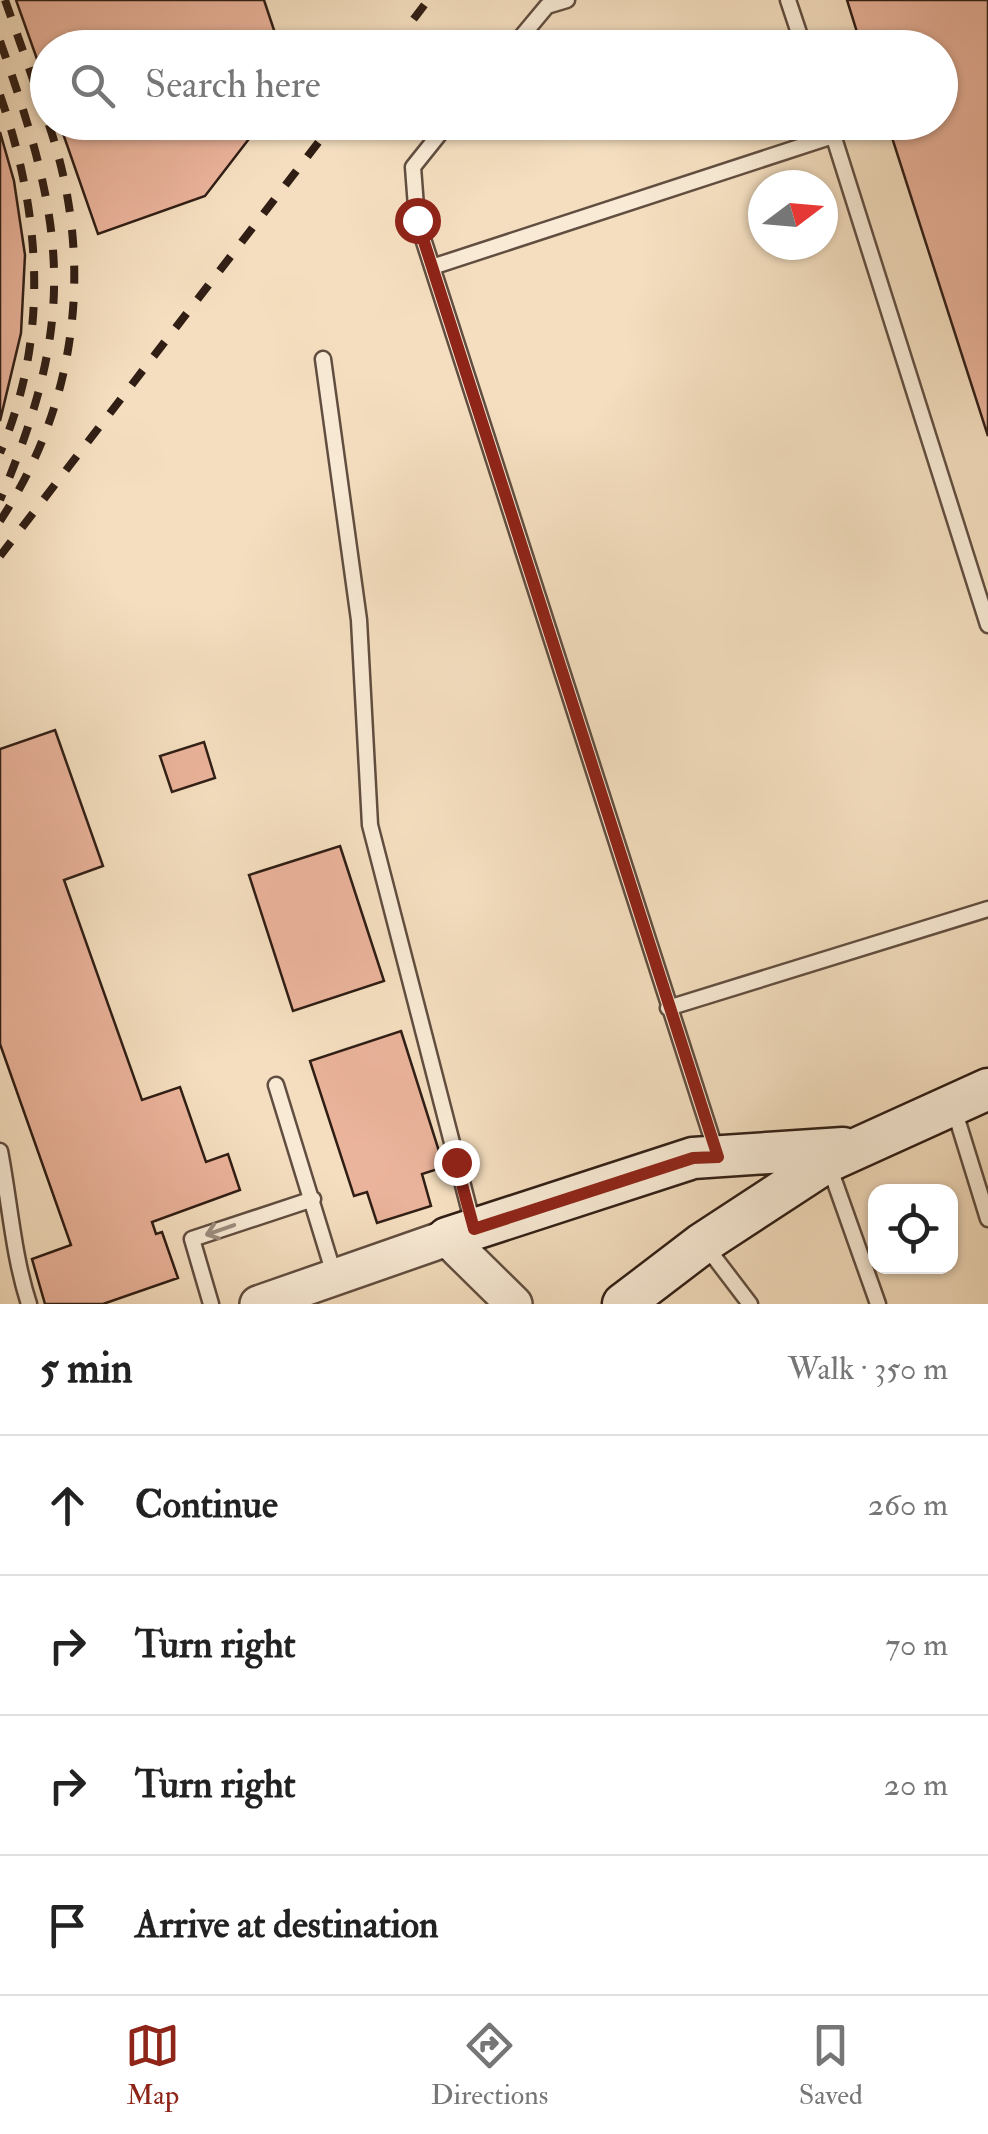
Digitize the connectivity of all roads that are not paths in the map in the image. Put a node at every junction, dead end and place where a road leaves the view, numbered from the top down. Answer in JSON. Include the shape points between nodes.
{"nodes":[{"id":1,"x":566,"y":0,"type":"edge"},
{"id":2,"x":788,"y":0,"type":"edge"},
{"id":3,"x":527,"y":30,"type":"edge"},
{"id":4,"x":798,"y":30,"type":"edge"},
{"id":5,"x":434,"y":140,"type":"edge"},
{"id":6,"x":799,"y":140,"type":"edge"},
{"id":7,"x":834,"y":140,"type":"edge"},
{"id":8,"x":432,"y":268,"type":"junction"},
{"id":9,"x":323,"y":359,"type":"dead end"},
{"id":10,"x":988,"y":625,"type":"edge"},
{"id":11,"x":988,"y":909,"type":"edge"},
{"id":12,"x":668,"y":1008,"type":"junction"},
{"id":13,"x":276,"y":1085,"type":"dead end"},
{"id":14,"x":970,"y":1096,"type":"edge"},
{"id":15,"x":0,"y":1151,"type":"edge"},
{"id":16,"x":840,"y":1154,"type":"junction"},
{"id":17,"x":718,"y":1157,"type":"junction"},
{"id":18,"x":981,"y":1170,"type":"edge"},
{"id":19,"x":313,"y":1199,"type":"junction"},
{"id":20,"x":988,"y":1219,"type":"edge"},
{"id":21,"x":461,"y":1234,"type":"junction"},
{"id":22,"x":703,"y":1244,"type":"junction"},
{"id":23,"x":330,"y":1285,"type":"junction"},
{"id":24,"x":29,"y":1304,"type":"edge"},
{"id":25,"x":211,"y":1304,"type":"edge"},
{"id":26,"x":258,"y":1304,"type":"edge"},
{"id":27,"x":514,"y":1304,"type":"edge"},
{"id":28,"x":623,"y":1304,"type":"edge"},
{"id":29,"x":750,"y":1304,"type":"edge"},
{"id":30,"x":878,"y":1304,"type":"edge"}],
"edges":[{"from":1,"to":3,"type":"lane","via":[[547,6]]},
{"from":2,"to":4,"type":"lane"},
{"from":5,"to":8,"type":"lane","via":[[412,166],[417,220]]},
{"from":6,"to":8,"type":"lane"},
{"from":7,"to":10,"type":"lane"},
{"from":8,"to":12,"type":"lane"},
{"from":9,"to":21,"type":"lane","via":[[359,620],[370,825]]},
{"from":11,"to":12,"type":"lane"},
{"from":12,"to":17,"type":"lane"},
{"from":13,"to":19,"type":"lane"},
{"from":14,"to":16,"type":"main road"},
{"from":14,"to":18,"type":"lane"},
{"from":15,"to":24,"type":"lane"},
{"from":16,"to":17,"type":"main road"},
{"from":16,"to":22,"type":"main road"},
{"from":16,"to":30,"type":"lane"},
{"from":17,"to":21,"type":"main road","via":[[693,1158]]},
{"from":18,"to":20,"type":"lane"},
{"from":19,"to":23,"type":"lane"},
{"from":19,"to":25,"type":"lane","one_way":true,"via":[[192,1240]]},
{"from":21,"to":23,"type":"street"},
{"from":21,"to":27,"type":"street"},
{"from":22,"to":28,"type":"main road"},
{"from":22,"to":29,"type":"lane"},
{"from":23,"to":26,"type":"street"}]}
